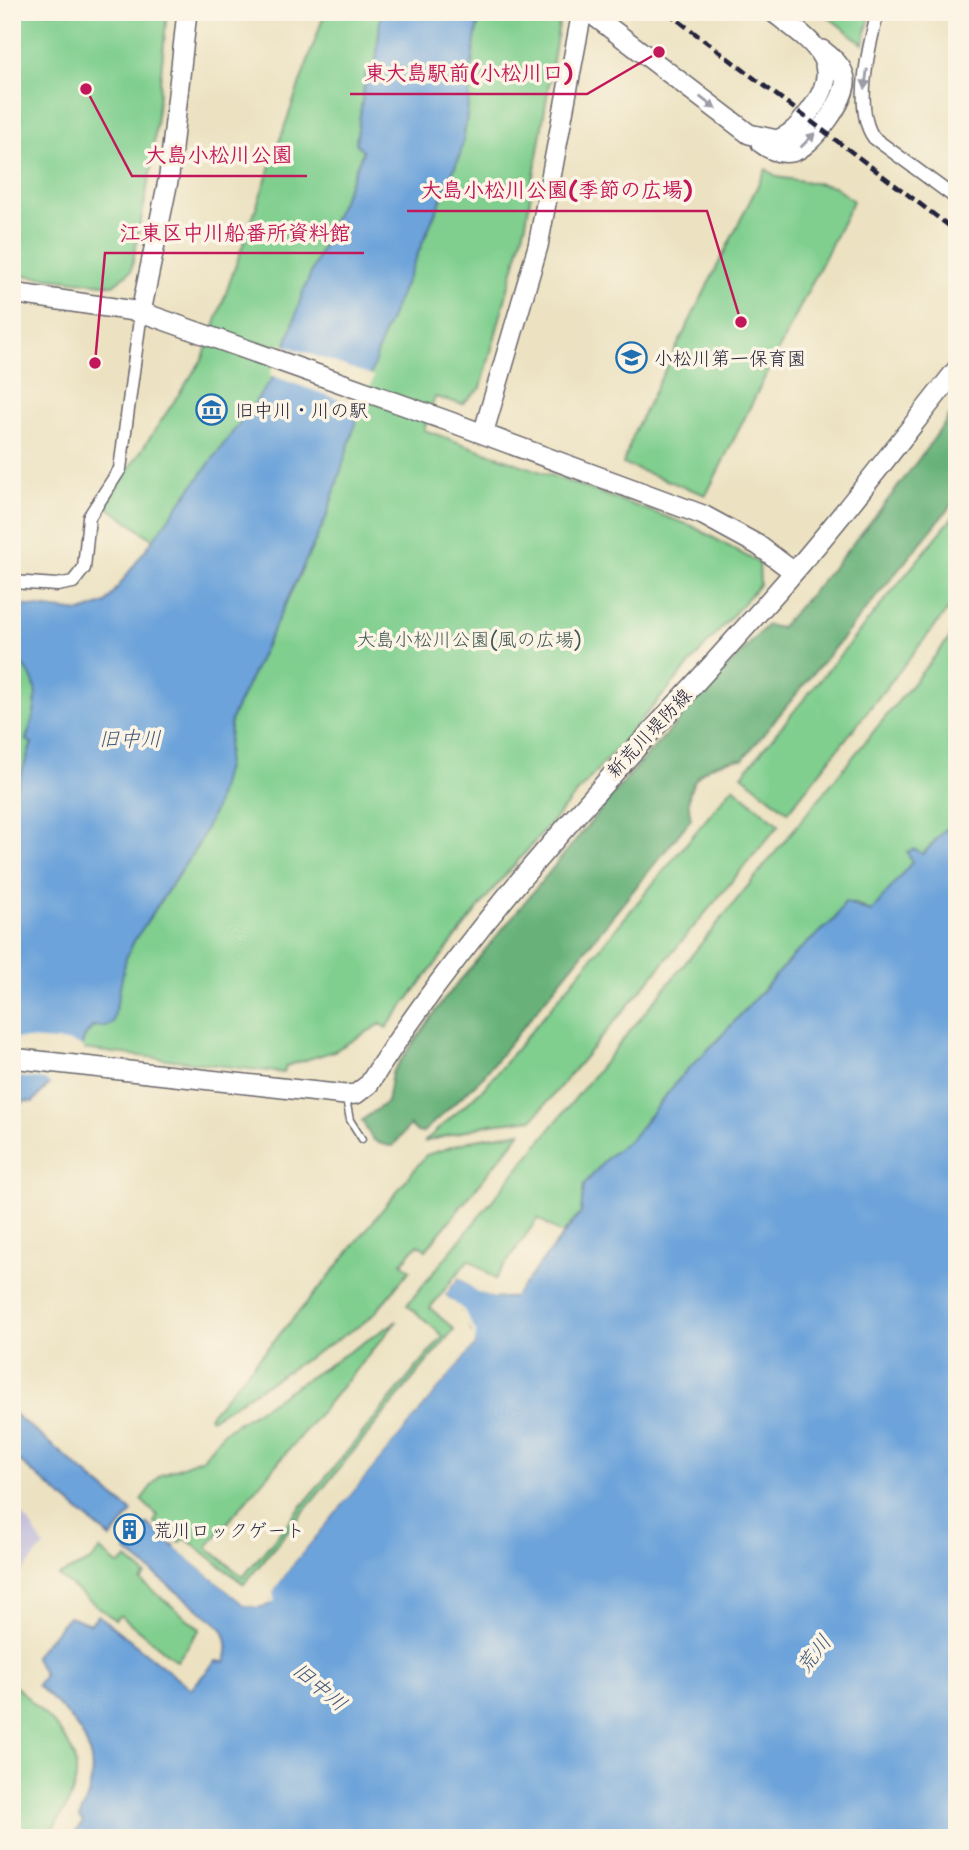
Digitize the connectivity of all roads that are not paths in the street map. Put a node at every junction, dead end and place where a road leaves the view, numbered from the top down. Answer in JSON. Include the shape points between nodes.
{"nodes":[{"id":1,"x":187,"y":12,"type":"edge"},
{"id":2,"x":582,"y":12,"type":"edge"},
{"id":3,"x":589,"y":12,"type":"edge"},
{"id":4,"x":773,"y":12,"type":"edge"},
{"id":5,"x":878,"y":12,"type":"edge"},
{"id":6,"x":957,"y":199,"type":"edge"},
{"id":7,"x":12,"y":293,"type":"edge"},
{"id":8,"x":141,"y":312,"type":"junction"},
{"id":9,"x":957,"y":369,"type":"edge"},
{"id":10,"x":483,"y":434,"type":"junction"},
{"id":11,"x":794,"y":572,"type":"junction"},
{"id":12,"x":12,"y":582,"type":"edge"},
{"id":13,"x":12,"y":1058,"type":"edge"},
{"id":14,"x":345,"y":1095,"type":"junction"},
{"id":15,"x":362,"y":1139,"type":"dead end"}],
"edges":[{"from":1,"to":8,"type":"street","via":[[169,176]]},
{"from":2,"to":10,"type":"street","via":[[538,246]]},
{"from":3,"to":4,"type":"street","one_way":true,"via":[[749,134],[777,140],[787,136],[824,93],[827,66],[808,38]]},
{"from":5,"to":6,"type":"street","one_way":true,"via":[[864,102],[866,128]]},
{"from":7,"to":8,"type":"street"},
{"from":8,"to":10,"type":"street"},
{"from":8,"to":12,"type":"street","via":[[120,469],[89,517],[84,568],[72,582],[57,585]]},
{"from":9,"to":11,"type":"street","name":"新荒川堤防線"},
{"from":10,"to":11,"type":"street","via":[[703,515],[758,545]]},
{"from":11,"to":14,"type":"street","name":"新荒川堤防線","via":[[536,861],[408,1025],[369,1084],[356,1094]]},
{"from":13,"to":14,"type":"street"},
{"from":14,"to":15,"type":"lane","via":[[350,1120]]}]}
